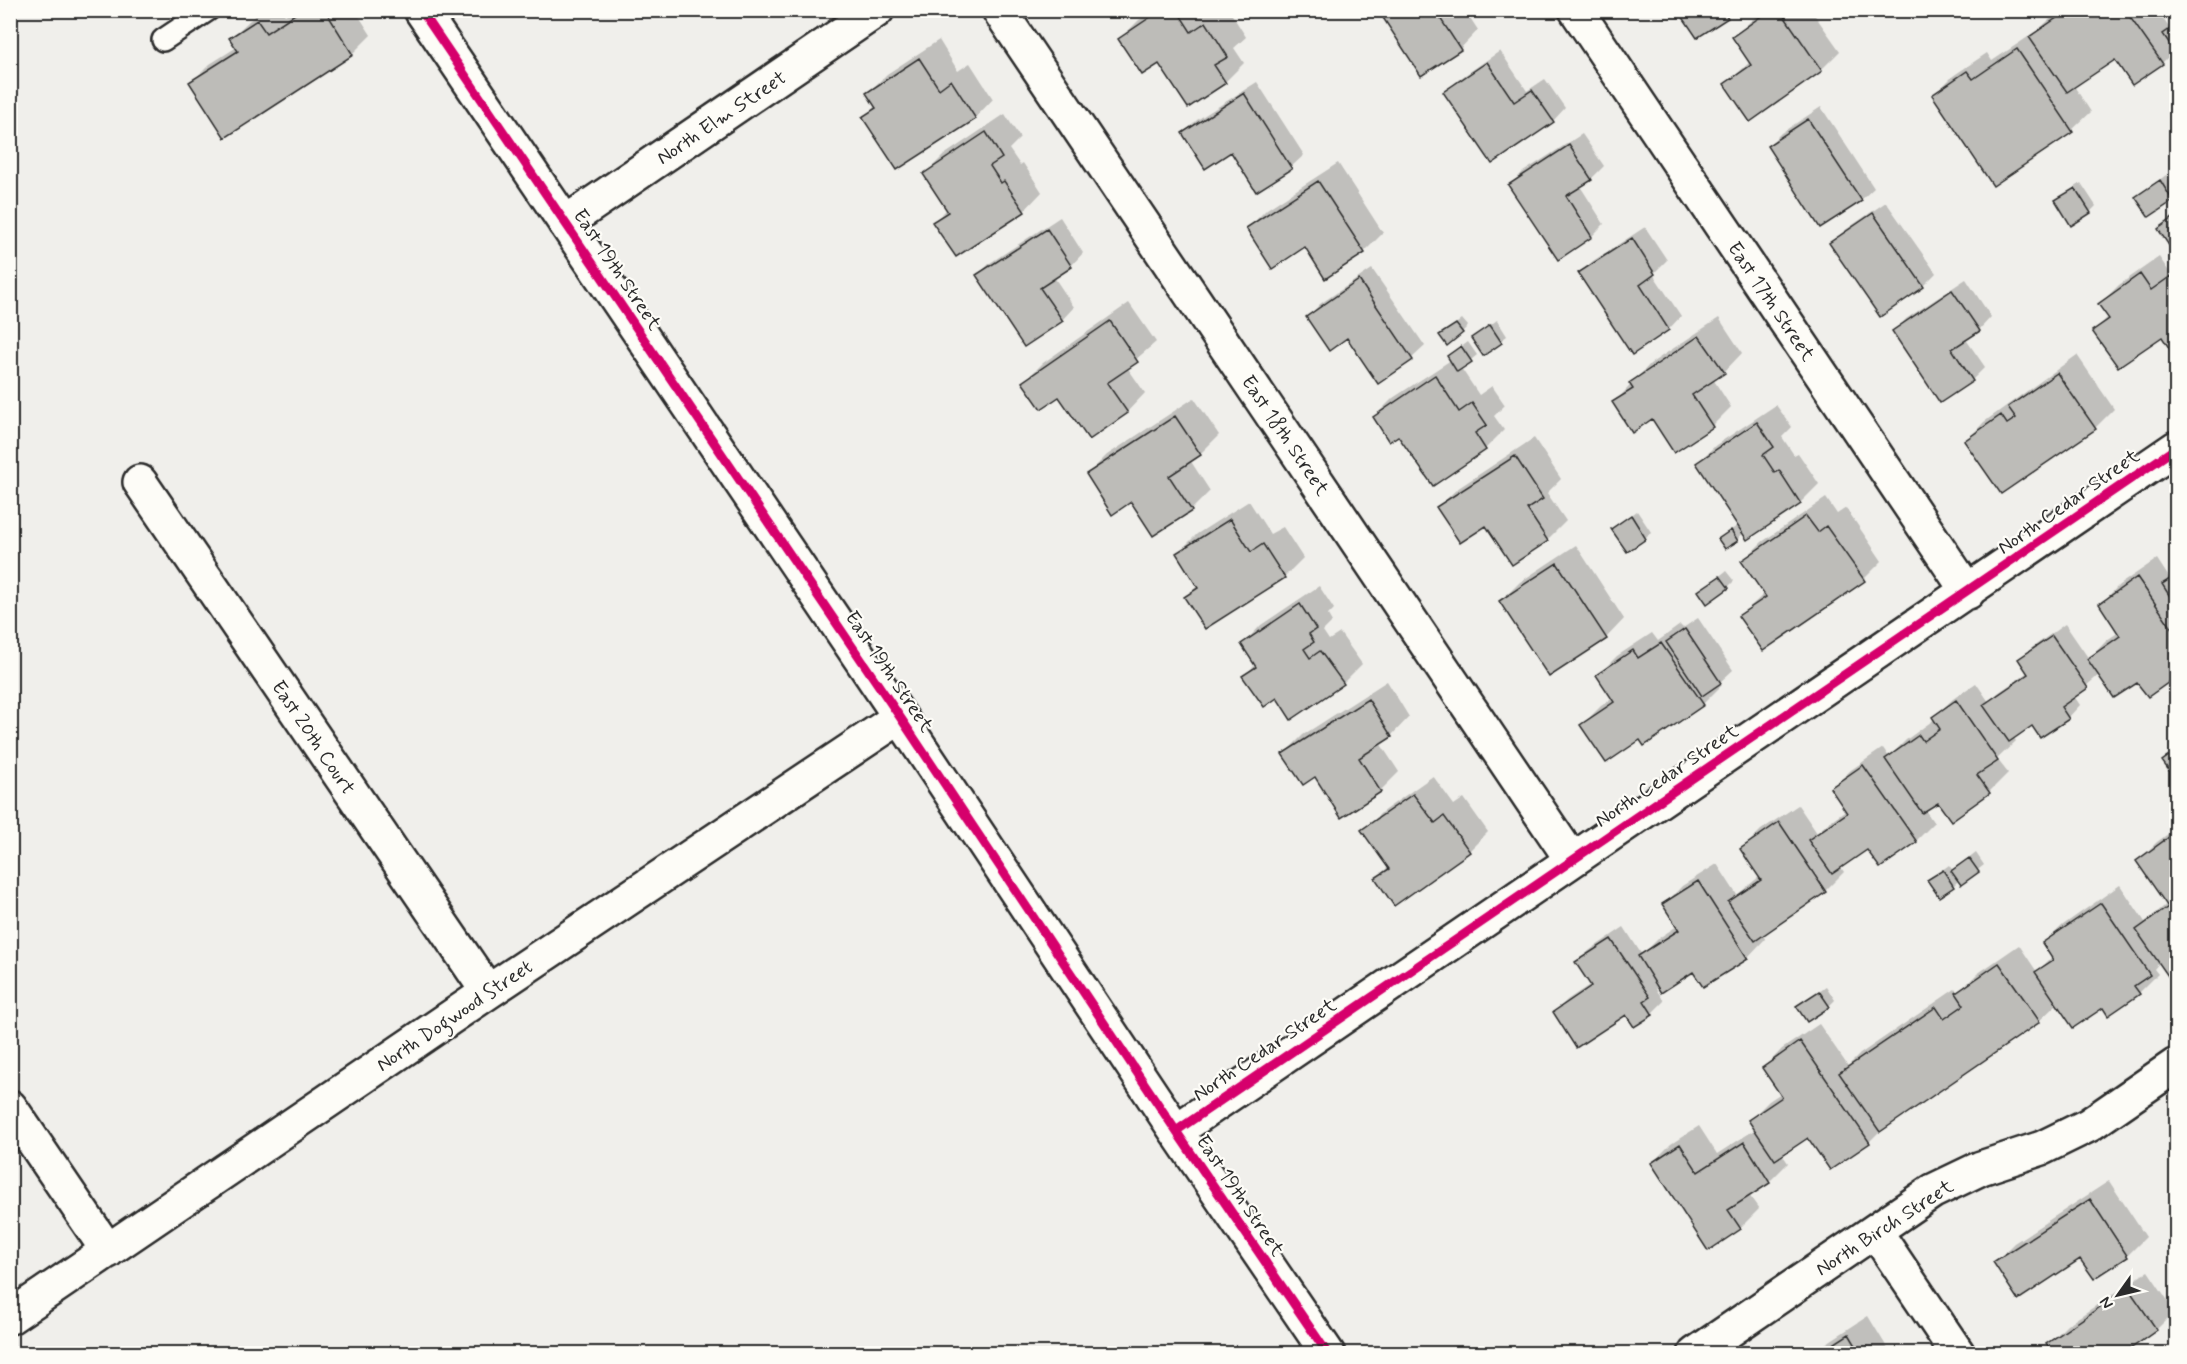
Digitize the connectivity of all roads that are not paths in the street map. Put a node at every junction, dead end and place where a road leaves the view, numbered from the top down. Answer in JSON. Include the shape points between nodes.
{"nodes":[{"id":1,"x":208,"y":10,"type":"edge"},
{"id":2,"x":421,"y":10,"type":"edge"},
{"id":3,"x":877,"y":10,"type":"edge"},
{"id":4,"x":999,"y":10,"type":"edge"},
{"id":5,"x":1576,"y":10,"type":"edge"},
{"id":6,"x":164,"y":40,"type":"dead end"},
{"id":7,"x":565,"y":223,"type":"junction"},
{"id":8,"x":2176,"y":448,"type":"edge"},
{"id":9,"x":140,"y":482,"type":"dead end"},
{"id":10,"x":1968,"y":592,"type":"junction"},
{"id":11,"x":900,"y":717,"type":"junction"},
{"id":12,"x":1572,"y":860,"type":"junction"},
{"id":13,"x":488,"y":992,"type":"junction"},
{"id":14,"x":2176,"y":1065,"type":"edge"},
{"id":15,"x":10,"y":1107,"type":"edge"},
{"id":16,"x":1176,"y":1131,"type":"junction"},
{"id":17,"x":1875,"y":1231,"type":"junction"},
{"id":18,"x":108,"y":1251,"type":"junction"},
{"id":19,"x":10,"y":1317,"type":"edge"},
{"id":20,"x":1328,"y":1353,"type":"edge"},
{"id":21,"x":1695,"y":1353,"type":"edge"},
{"id":22,"x":1958,"y":1353,"type":"edge"}],
"edges":[{"from":1,"to":6,"type":"lane"},
{"from":2,"to":7,"type":"street","name":"East 19th Street"},
{"from":3,"to":7,"type":"street","name":"North Elm Street"},
{"from":4,"to":12,"type":"street","name":"East 18th Street"},
{"from":5,"to":10,"type":"street","name":"East 17th Street"},
{"from":7,"to":11,"type":"street","name":"East 19th Street"},
{"from":8,"to":10,"type":"street","name":"North Cedar Street"},
{"from":9,"to":13,"type":"street","name":"East 20th Court"},
{"from":10,"to":12,"type":"street","name":"North Cedar Street"},
{"from":11,"to":13,"type":"street","name":"North Dogwood Street"},
{"from":11,"to":16,"type":"street","name":"East 19th Street"},
{"from":12,"to":16,"type":"street","name":"North Cedar Street"},
{"from":13,"to":18,"type":"street","name":"North Dogwood Street"},
{"from":14,"to":17,"type":"street","name":"North Birch Street","via":[[2089,1125],[1933,1191]]},
{"from":15,"to":18,"type":"street"},
{"from":16,"to":20,"type":"street","name":"East 19th Street"},
{"from":17,"to":21,"type":"street","name":"North Birch Street"},
{"from":17,"to":22,"type":"street"},
{"from":18,"to":19,"type":"street","name":"North Dogwood Street"}]}
